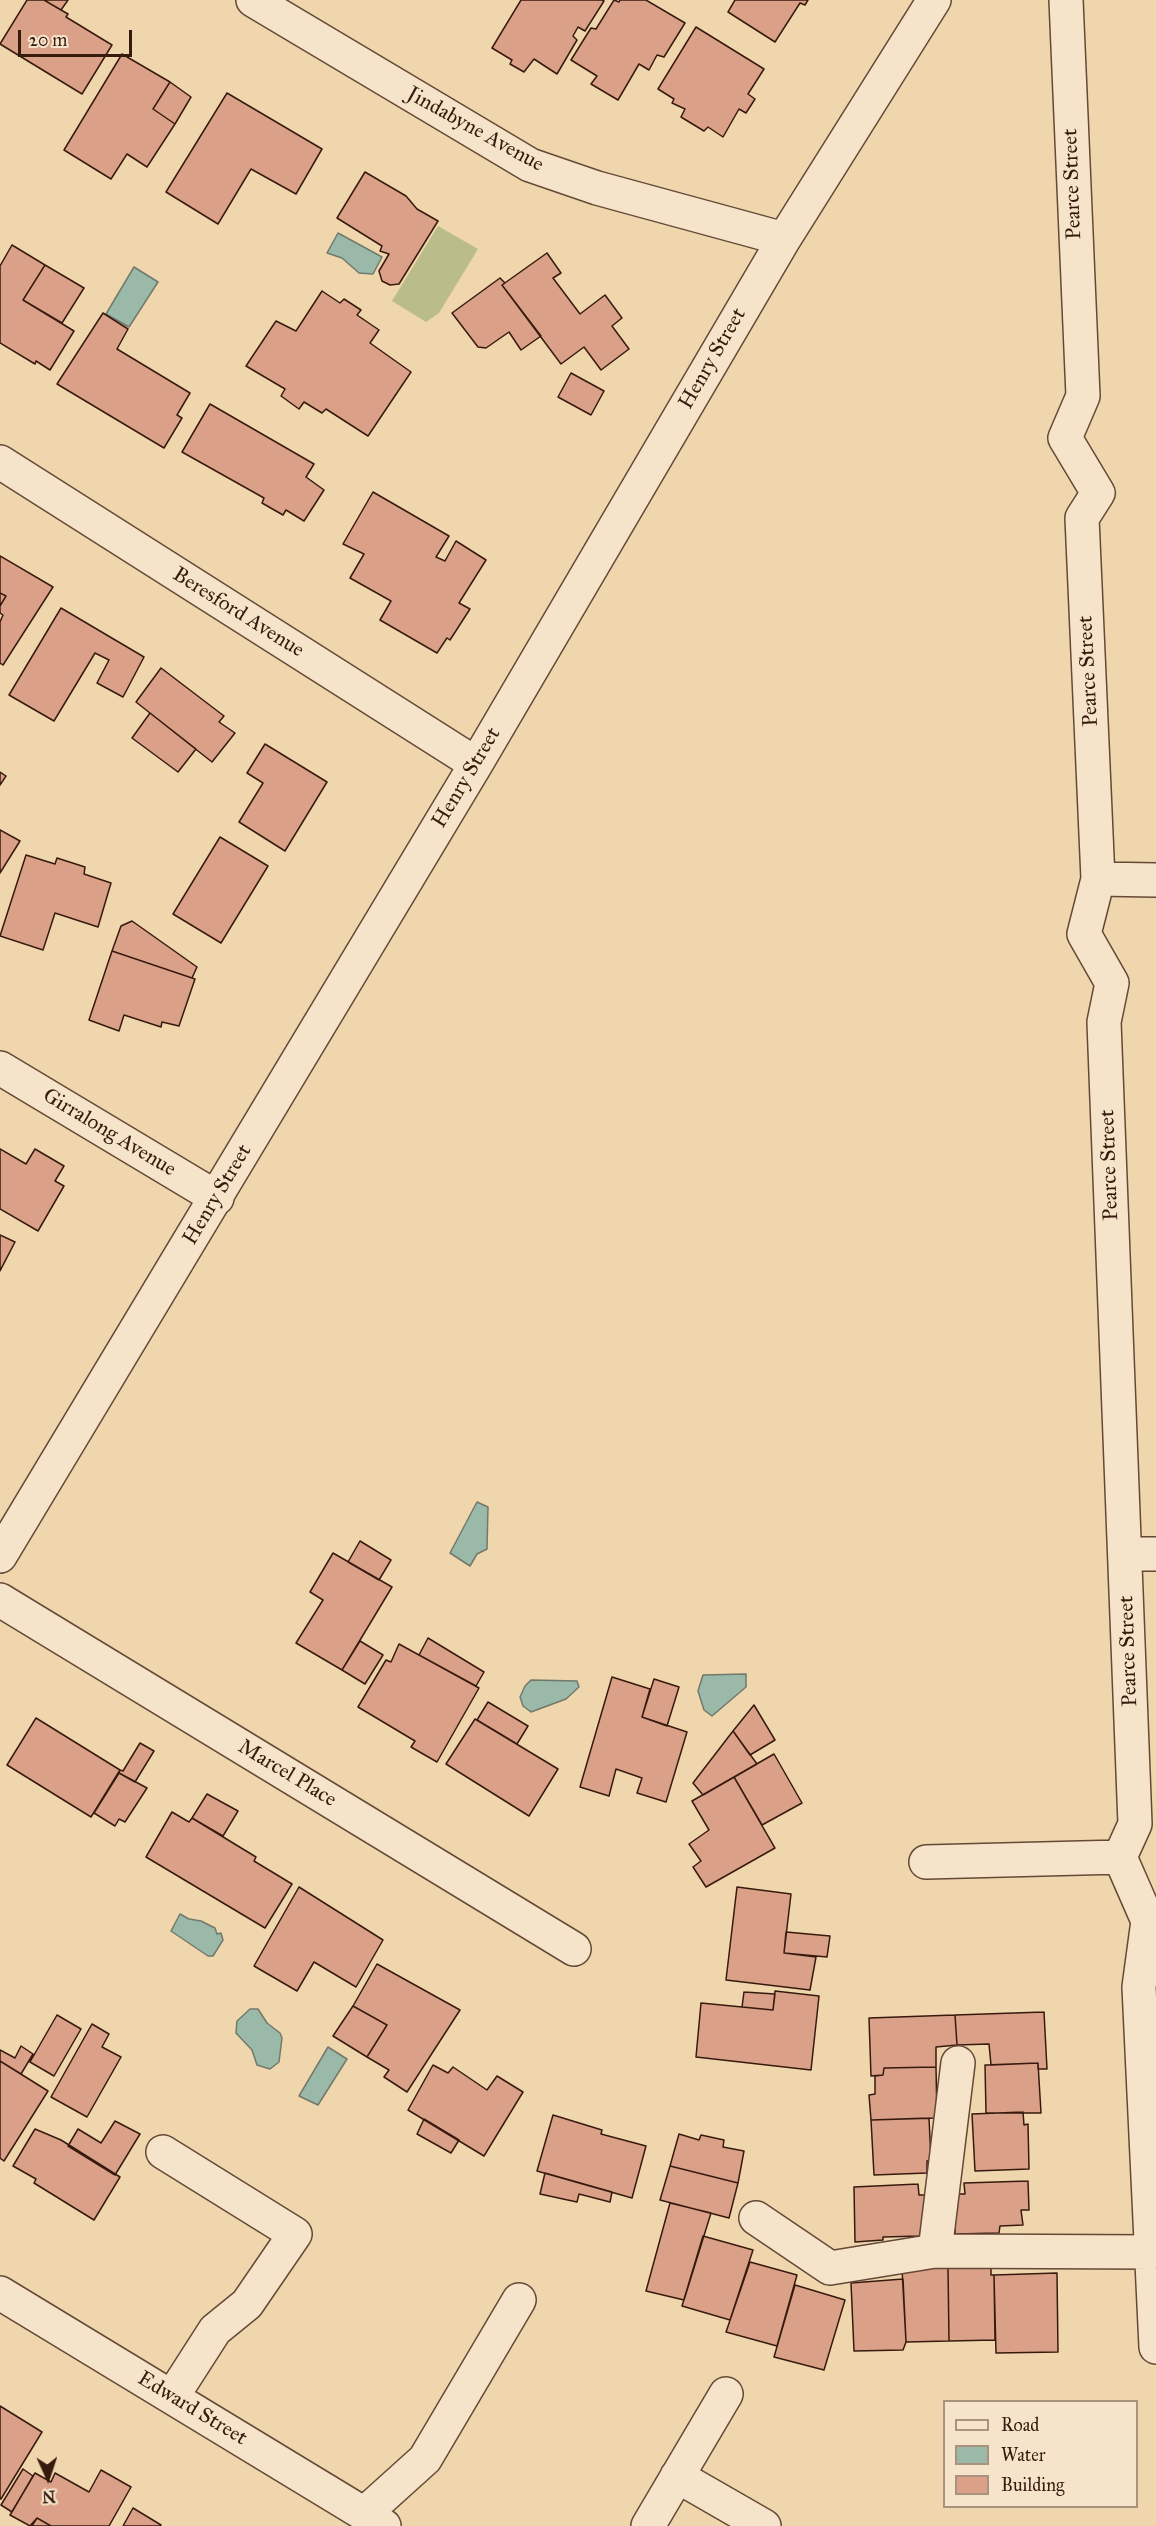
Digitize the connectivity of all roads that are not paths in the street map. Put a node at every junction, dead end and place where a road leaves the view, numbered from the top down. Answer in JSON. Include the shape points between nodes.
{"nodes":[{"id":1,"x":253,"y":0,"type":"edge"},
{"id":2,"x":934,"y":0,"type":"edge"},
{"id":3,"x":1066,"y":0,"type":"edge"},
{"id":4,"x":783,"y":239,"type":"junction"},
{"id":5,"x":0,"y":462,"type":"edge"},
{"id":6,"x":476,"y":764,"type":"junction"},
{"id":7,"x":1098,"y":879,"type":"junction"},
{"id":8,"x":1156,"y":880,"type":"edge"},
{"id":9,"x":0,"y":1068,"type":"edge"},
{"id":10,"x":217,"y":1198,"type":"junction"},
{"id":11,"x":1140,"y":1554,"type":"edge"},
{"id":12,"x":0,"y":1556,"type":"edge"},
{"id":13,"x":0,"y":1600,"type":"edge"},
{"id":14,"x":1144,"y":1740,"type":"edge"},
{"id":15,"x":1120,"y":1857,"type":"junction"},
{"id":16,"x":926,"y":1862,"type":"dead end"},
{"id":17,"x":574,"y":1949,"type":"dead end"},
{"id":18,"x":1147,"y":1987,"type":"edge"},
{"id":19,"x":958,"y":2063,"type":"dead end"},
{"id":20,"x":163,"y":2152,"type":"dead end"},
{"id":21,"x":756,"y":2218,"type":"dead end"},
{"id":22,"x":935,"y":2251,"type":"junction"},
{"id":23,"x":1152,"y":2252,"type":"junction"},
{"id":24,"x":0,"y":2293,"type":"edge"},
{"id":25,"x":519,"y":2300,"type":"dead end"},
{"id":26,"x":1156,"y":2347,"type":"edge"},
{"id":27,"x":726,"y":2394,"type":"dead end"},
{"id":28,"x":172,"y":2397,"type":"junction"},
{"id":29,"x":677,"y":2476,"type":"junction"},
{"id":30,"x":374,"y":2520,"type":"edge"},
{"id":31,"x":648,"y":2526,"type":"edge"},
{"id":32,"x":764,"y":2526,"type":"edge"}],
"edges":[{"from":1,"to":4,"type":"street","name":"Jindabyne Avenue","via":[[531,165],[597,188]]},
{"from":2,"to":4,"type":"street","name":"Henry Street"},
{"from":3,"to":7,"type":"street","name":"Pearce Street","via":[[1083,396],[1065,438],[1098,493],[1082,518]]},
{"from":4,"to":6,"type":"street","name":"Henry Street"},
{"from":5,"to":6,"type":"street","name":"Beresford Avenue"},
{"from":6,"to":10,"type":"street","name":"Henry Street"},
{"from":7,"to":8,"type":"street"},
{"from":7,"to":11,"type":"street","name":"Pearce Street","via":[[1084,934],[1112,983],[1104,1022]]},
{"from":9,"to":10,"type":"street","name":"Girralong Avenue"},
{"from":10,"to":12,"type":"street","name":"Henry Street"},
{"from":11,"to":14,"type":"street","name":"Pearce Street"},
{"from":13,"to":17,"type":"street","name":"Marcel Place"},
{"from":14,"to":15,"type":"street","name":"Pearce Street","via":[[1135,1824]]},
{"from":15,"to":16,"type":"street"},
{"from":15,"to":18,"type":"street","via":[[1148,1921]]},
{"from":18,"to":23,"type":"street"},
{"from":19,"to":22,"type":"street"},
{"from":20,"to":28,"type":"street","via":[[295,2234],[247,2304],[215,2330]]},
{"from":21,"to":22,"type":"street","via":[[830,2268]]},
{"from":22,"to":23,"type":"street"},
{"from":23,"to":26,"type":"street"},
{"from":24,"to":28,"type":"street","name":"Edward Street"},
{"from":25,"to":30,"type":"street","via":[[425,2459]]},
{"from":27,"to":29,"type":"street"},
{"from":28,"to":30,"type":"street","name":"Edward Street"},
{"from":29,"to":31,"type":"street"},
{"from":29,"to":32,"type":"street"}]}
